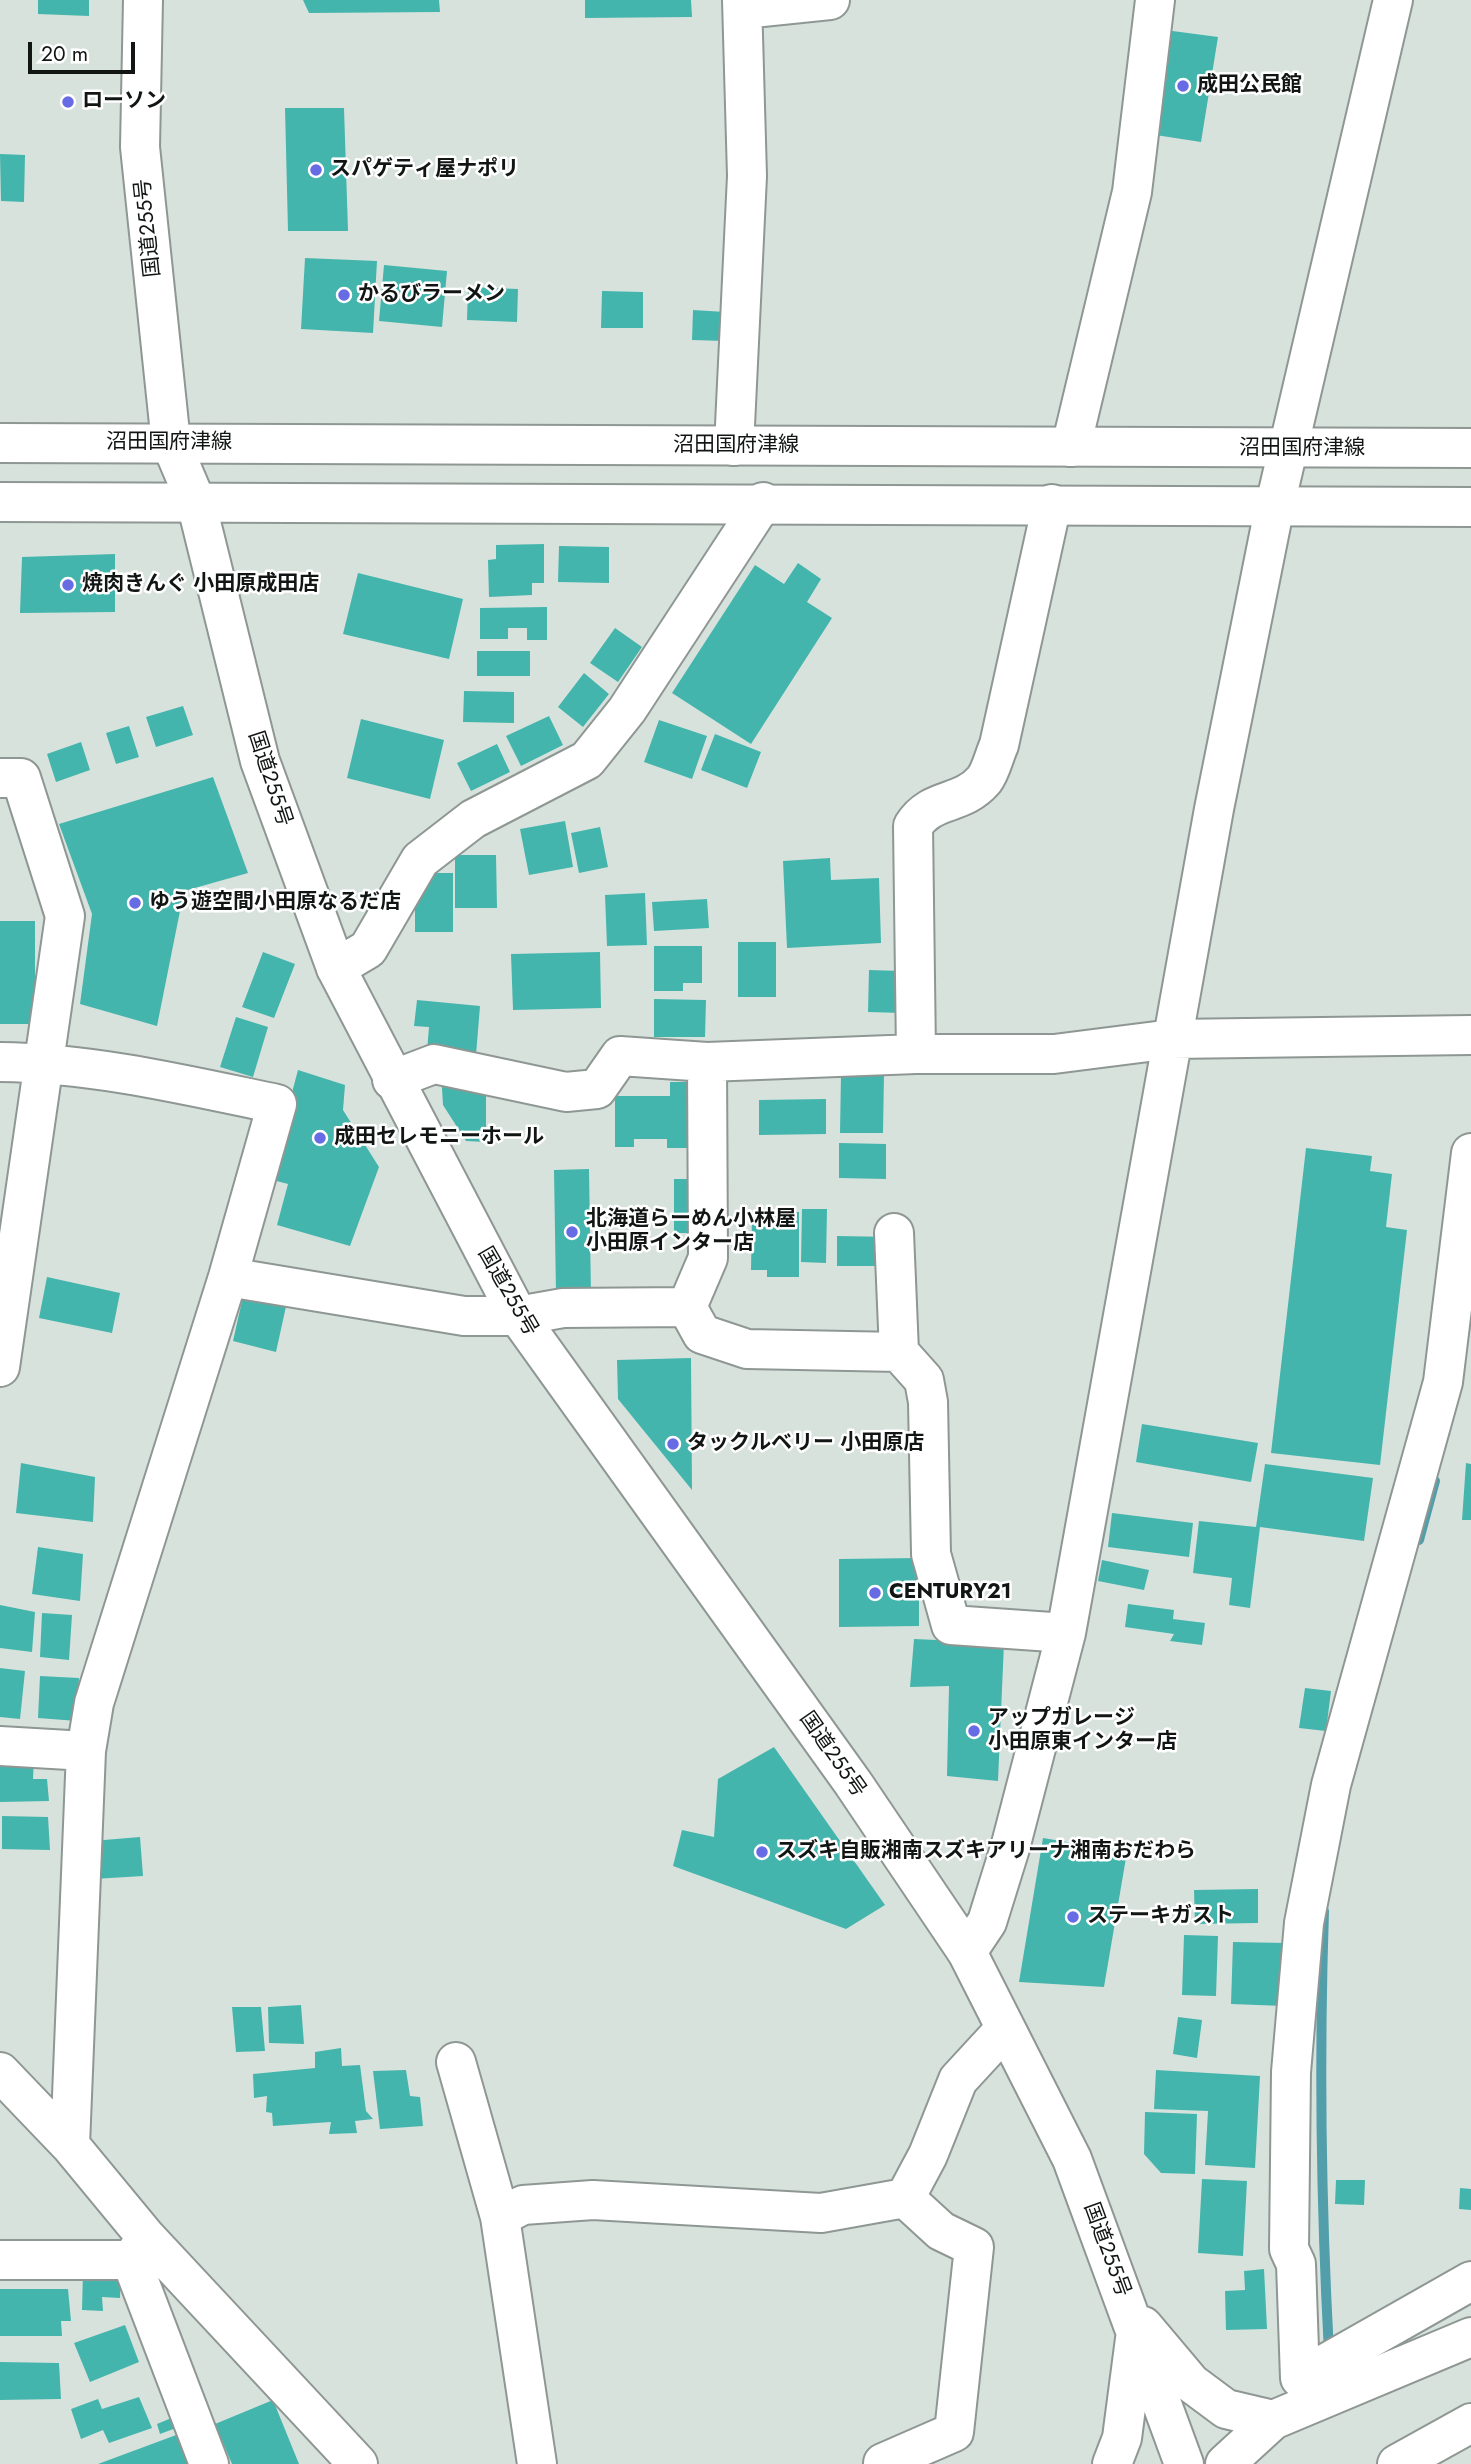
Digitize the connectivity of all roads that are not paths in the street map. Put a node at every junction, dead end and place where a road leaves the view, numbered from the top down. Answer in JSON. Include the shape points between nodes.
{"nodes":[{"id":1,"x":143,"y":0,"type":"edge"},
{"id":2,"x":830,"y":0,"type":"edge"},
{"id":3,"x":1155,"y":0,"type":"edge"},
{"id":4,"x":1393,"y":0,"type":"edge"},
{"id":5,"x":743,"y":4,"type":"edge"},
{"id":6,"x":0,"y":443,"type":"edge"},
{"id":7,"x":171,"y":443,"type":"junction"},
{"id":8,"x":734,"y":446,"type":"junction"},
{"id":9,"x":1071,"y":447,"type":"junction"},
{"id":10,"x":1471,"y":448,"type":"edge"},
{"id":11,"x":1290,"y":449,"type":"junction"},
{"id":12,"x":0,"y":502,"type":"edge"},
{"id":13,"x":196,"y":502,"type":"junction"},
{"id":14,"x":763,"y":502,"type":"junction"},
{"id":15,"x":1052,"y":504,"type":"junction"},
{"id":16,"x":1275,"y":505,"type":"junction"},
{"id":17,"x":1471,"y":507,"type":"edge"},
{"id":18,"x":0,"y":778,"type":"edge"},
{"id":19,"x":336,"y":968,"type":"junction"},
{"id":20,"x":1471,"y":1035,"type":"edge"},
{"id":21,"x":1172,"y":1039,"type":"junction"},
{"id":22,"x":916,"y":1054,"type":"junction"},
{"id":23,"x":0,"y":1062,"type":"edge"},
{"id":24,"x":44,"y":1062,"type":"junction"},
{"id":25,"x":707,"y":1062,"type":"junction"},
{"id":26,"x":392,"y":1080,"type":"junction"},
{"id":27,"x":1471,"y":1153,"type":"edge"},
{"id":28,"x":894,"y":1233,"type":"dead end"},
{"id":29,"x":228,"y":1277,"type":"junction"},
{"id":30,"x":5,"y":1299,"type":"edge"},
{"id":31,"x":687,"y":1307,"type":"junction"},
{"id":32,"x":518,"y":1317,"type":"junction"},
{"id":33,"x":899,"y":1352,"type":"junction"},
{"id":34,"x":0,"y":1367,"type":"edge"},
{"id":35,"x":1066,"y":1633,"type":"junction"},
{"id":36,"x":0,"y":1746,"type":"edge"},
{"id":37,"x":86,"y":1751,"type":"junction"},
{"id":38,"x":967,"y":1952,"type":"junction"},
{"id":39,"x":1005,"y":2029,"type":"junction"},
{"id":40,"x":456,"y":2062,"type":"dead end"},
{"id":41,"x":0,"y":2072,"type":"edge"},
{"id":42,"x":70,"y":2145,"type":"junction"},
{"id":43,"x":905,"y":2198,"type":"junction"},
{"id":44,"x":500,"y":2217,"type":"junction"},
{"id":45,"x":139,"y":2248,"type":"junction"},
{"id":46,"x":0,"y":2260,"type":"edge"},
{"id":47,"x":1471,"y":2281,"type":"edge"},
{"id":48,"x":1131,"y":2318,"type":"junction"},
{"id":49,"x":1471,"y":2337,"type":"edge"},
{"id":50,"x":1273,"y":2420,"type":"junction"},
{"id":51,"x":1471,"y":2423,"type":"edge"},
{"id":52,"x":883,"y":2463,"type":"edge"},
{"id":53,"x":209,"y":2464,"type":"edge"},
{"id":54,"x":358,"y":2464,"type":"edge"},
{"id":55,"x":537,"y":2464,"type":"edge"},
{"id":56,"x":1112,"y":2464,"type":"edge"},
{"id":57,"x":1184,"y":2464,"type":"edge"},
{"id":58,"x":1224,"y":2464,"type":"edge"},
{"id":59,"x":1397,"y":2464,"type":"edge"}],
"edges":[{"from":1,"to":7,"type":"main road","name":"国道255号","via":[[140,148]]},
{"from":2,"to":5,"type":"main road"},
{"from":3,"to":9,"type":"main road","via":[[1132,191]]},
{"from":4,"to":11,"type":"main road"},
{"from":5,"to":8,"type":"main road","via":[[747,176]]},
{"from":6,"to":7,"type":"main road","name":"沼田国府津線"},
{"from":7,"to":8,"type":"main road","name":"沼田国府津線"},
{"from":7,"to":13,"type":"main road","name":"国道255号"},
{"from":8,"to":9,"type":"main road","name":"沼田国府津線"},
{"from":9,"to":11,"type":"main road","name":"沼田国府津線"},
{"from":10,"to":11,"type":"main road","name":"沼田国府津線"},
{"from":11,"to":16,"type":"main road"},
{"from":12,"to":13,"type":"main road"},
{"from":13,"to":14,"type":"main road"},
{"from":13,"to":19,"type":"main road","name":"国道255号","via":[[260,761]]},
{"from":14,"to":15,"type":"main road"},
{"from":14,"to":19,"type":"main road","via":[[627,710],[587,760],[473,818],[419,860],[368,949]]},
{"from":15,"to":16,"type":"main road"},
{"from":15,"to":22,"type":"main road","via":[[999,745],[986,778],[967,795],[923,810],[913,826]]},
{"from":16,"to":17,"type":"main road"},
{"from":16,"to":21,"type":"main road"},
{"from":18,"to":24,"type":"main road","via":[[20,778],[65,915]]},
{"from":19,"to":26,"type":"main road","name":"国道255号"},
{"from":20,"to":21,"type":"main road"},
{"from":21,"to":22,"type":"main road","via":[[1054,1054]]},
{"from":21,"to":35,"type":"main road"},
{"from":22,"to":25,"type":"main road"},
{"from":23,"to":24,"type":"main road"},
{"from":24,"to":29,"type":"main road","via":[[277,1104]]},
{"from":24,"to":30,"type":"main road"},
{"from":25,"to":26,"type":"main road","via":[[621,1056],[597,1089],[566,1092],[434,1064]]},
{"from":25,"to":31,"type":"main road","via":[[708,1258]]},
{"from":26,"to":32,"type":"main road","name":"国道255号"},
{"from":27,"to":47,"type":"main road","via":[[1443,1382],[1331,1785],[1304,1923],[1291,2072],[1289,2249],[1296,2264],[1300,2378]]},
{"from":28,"to":33,"type":"main road"},
{"from":29,"to":32,"type":"main road","via":[[464,1316]]},
{"from":29,"to":37,"type":"main road","via":[[94,1703]]},
{"from":30,"to":34,"type":"main road"},
{"from":31,"to":32,"type":"main road","via":[[564,1308]]},
{"from":31,"to":33,"type":"main road","via":[[702,1334],[747,1349]]},
{"from":32,"to":38,"type":"main road","name":"国道255号","via":[[845,1772]]},
{"from":33,"to":35,"type":"main road","via":[[924,1380],[931,1554],[951,1625]]},
{"from":35,"to":38,"type":"main road","via":[[1010,1848],[987,1922]]},
{"from":36,"to":37,"type":"main road"},
{"from":37,"to":42,"type":"main road"},
{"from":38,"to":39,"type":"main road","name":"国道255号"},
{"from":39,"to":43,"type":"main road","via":[[958,2080]]},
{"from":39,"to":48,"type":"main road","name":"国道255号","via":[[1072,2160]]},
{"from":40,"to":44,"type":"main road"},
{"from":41,"to":42,"type":"main road"},
{"from":42,"to":45,"type":"main road"},
{"from":43,"to":44,"type":"main road","via":[[821,2213],[593,2200],[523,2205]]},
{"from":43,"to":52,"type":"main road","via":[[942,2231],[974,2248],[954,2432]]},
{"from":44,"to":55,"type":"main road"},
{"from":45,"to":46,"type":"main road"},
{"from":45,"to":53,"type":"main road"},
{"from":45,"to":54,"type":"main road"},
{"from":48,"to":50,"type":"main road","via":[[1191,2382],[1226,2409]]},
{"from":48,"to":56,"type":"main road","via":[[1122,2438]]},
{"from":48,"to":57,"type":"main road","name":"国道255号"},
{"from":49,"to":50,"type":"main road"},
{"from":50,"to":58,"type":"main road"},
{"from":51,"to":59,"type":"main road"}]}
